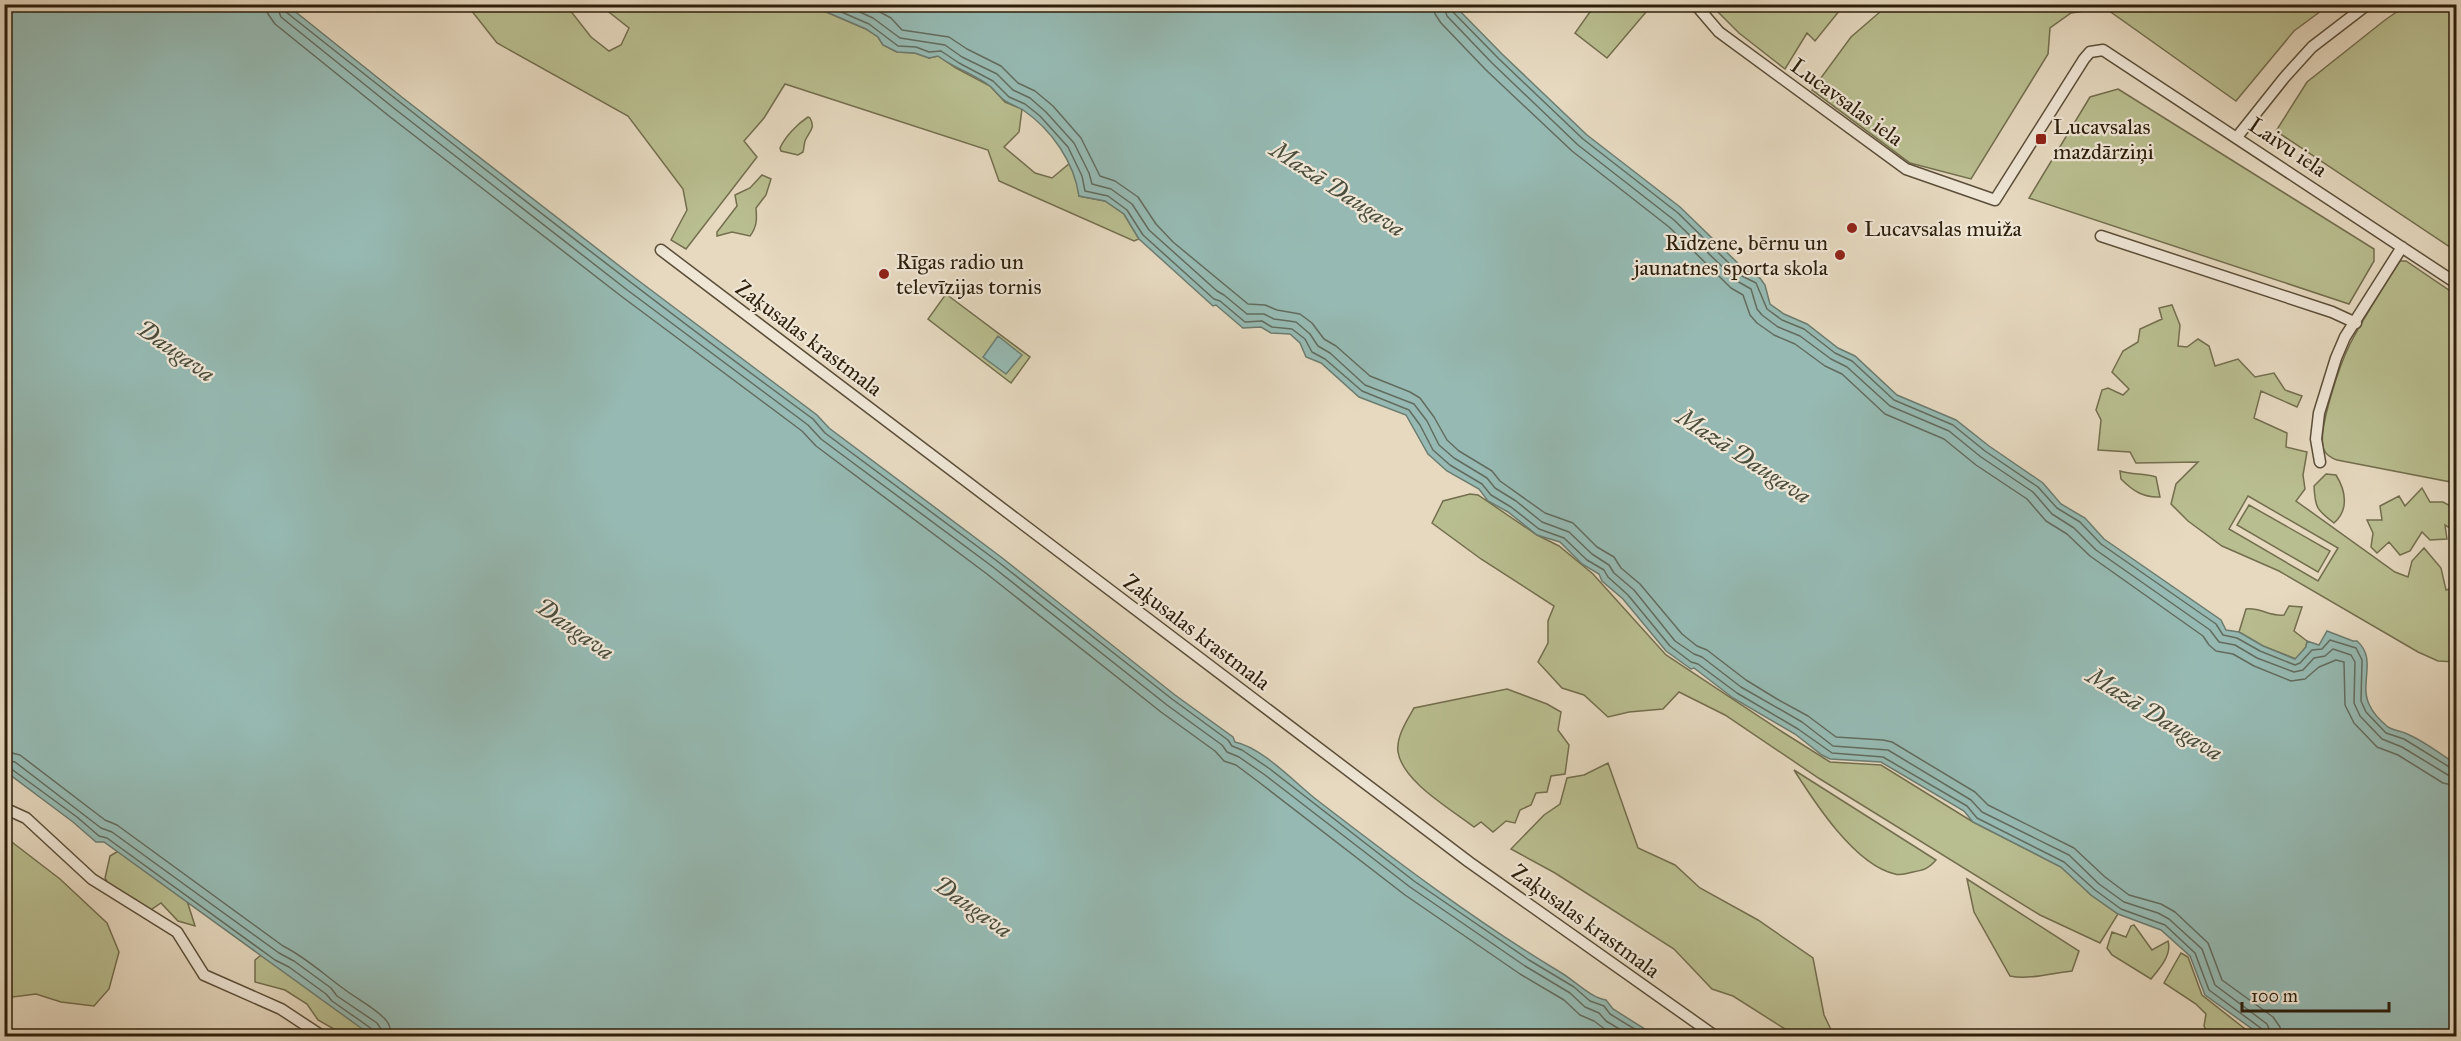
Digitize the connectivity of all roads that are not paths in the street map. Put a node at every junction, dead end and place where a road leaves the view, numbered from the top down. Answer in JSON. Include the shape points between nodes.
{"nodes":[{"id":1,"x":1695,"y":4,"type":"edge"},
{"id":2,"x":2368,"y":4,"type":"edge"},
{"id":3,"x":2096,"y":50,"type":"joint"},
{"id":4,"x":2237,"y":137,"type":"junction"},
{"id":5,"x":2101,"y":236,"type":"dead end"},
{"id":6,"x":2402,"y":247,"type":"junction"},
{"id":7,"x":661,"y":250,"type":"dead end"},
{"id":8,"x":2457,"y":282,"type":"edge"},
{"id":9,"x":2356,"y":323,"type":"junction"},
{"id":10,"x":2320,"y":462,"type":"dead end"},
{"id":11,"x":4,"y":808,"type":"edge"},
{"id":12,"x":322,"y":1036,"type":"edge"},
{"id":13,"x":1715,"y":1036,"type":"edge"}],
"edges":[{"from":1,"to":3,"type":"street","name":"Lucavsalas iela","via":[[1719,32],[1906,169],[1995,200],[2084,59]]},
{"from":2,"to":4,"type":"street","via":[[2312,47]]},
{"from":3,"to":4,"type":"street","name":"Laivu iela","via":[[2115,57]]},
{"from":4,"to":6,"type":"street","name":"Laivu iela"},
{"from":5,"to":9,"type":"street"},
{"from":6,"to":8,"type":"street","name":"Laivu iela"},
{"from":6,"to":9,"type":"street"},
{"from":7,"to":13,"type":"street","name":"Zaķusalas krastmala","via":[[1469,862]]},
{"from":9,"to":10,"type":"street","via":[[2336,358],[2319,413],[2316,440]]},
{"from":11,"to":12,"type":"street","via":[[26,818],[92,879],[177,932],[204,975],[281,1009]]}]}
